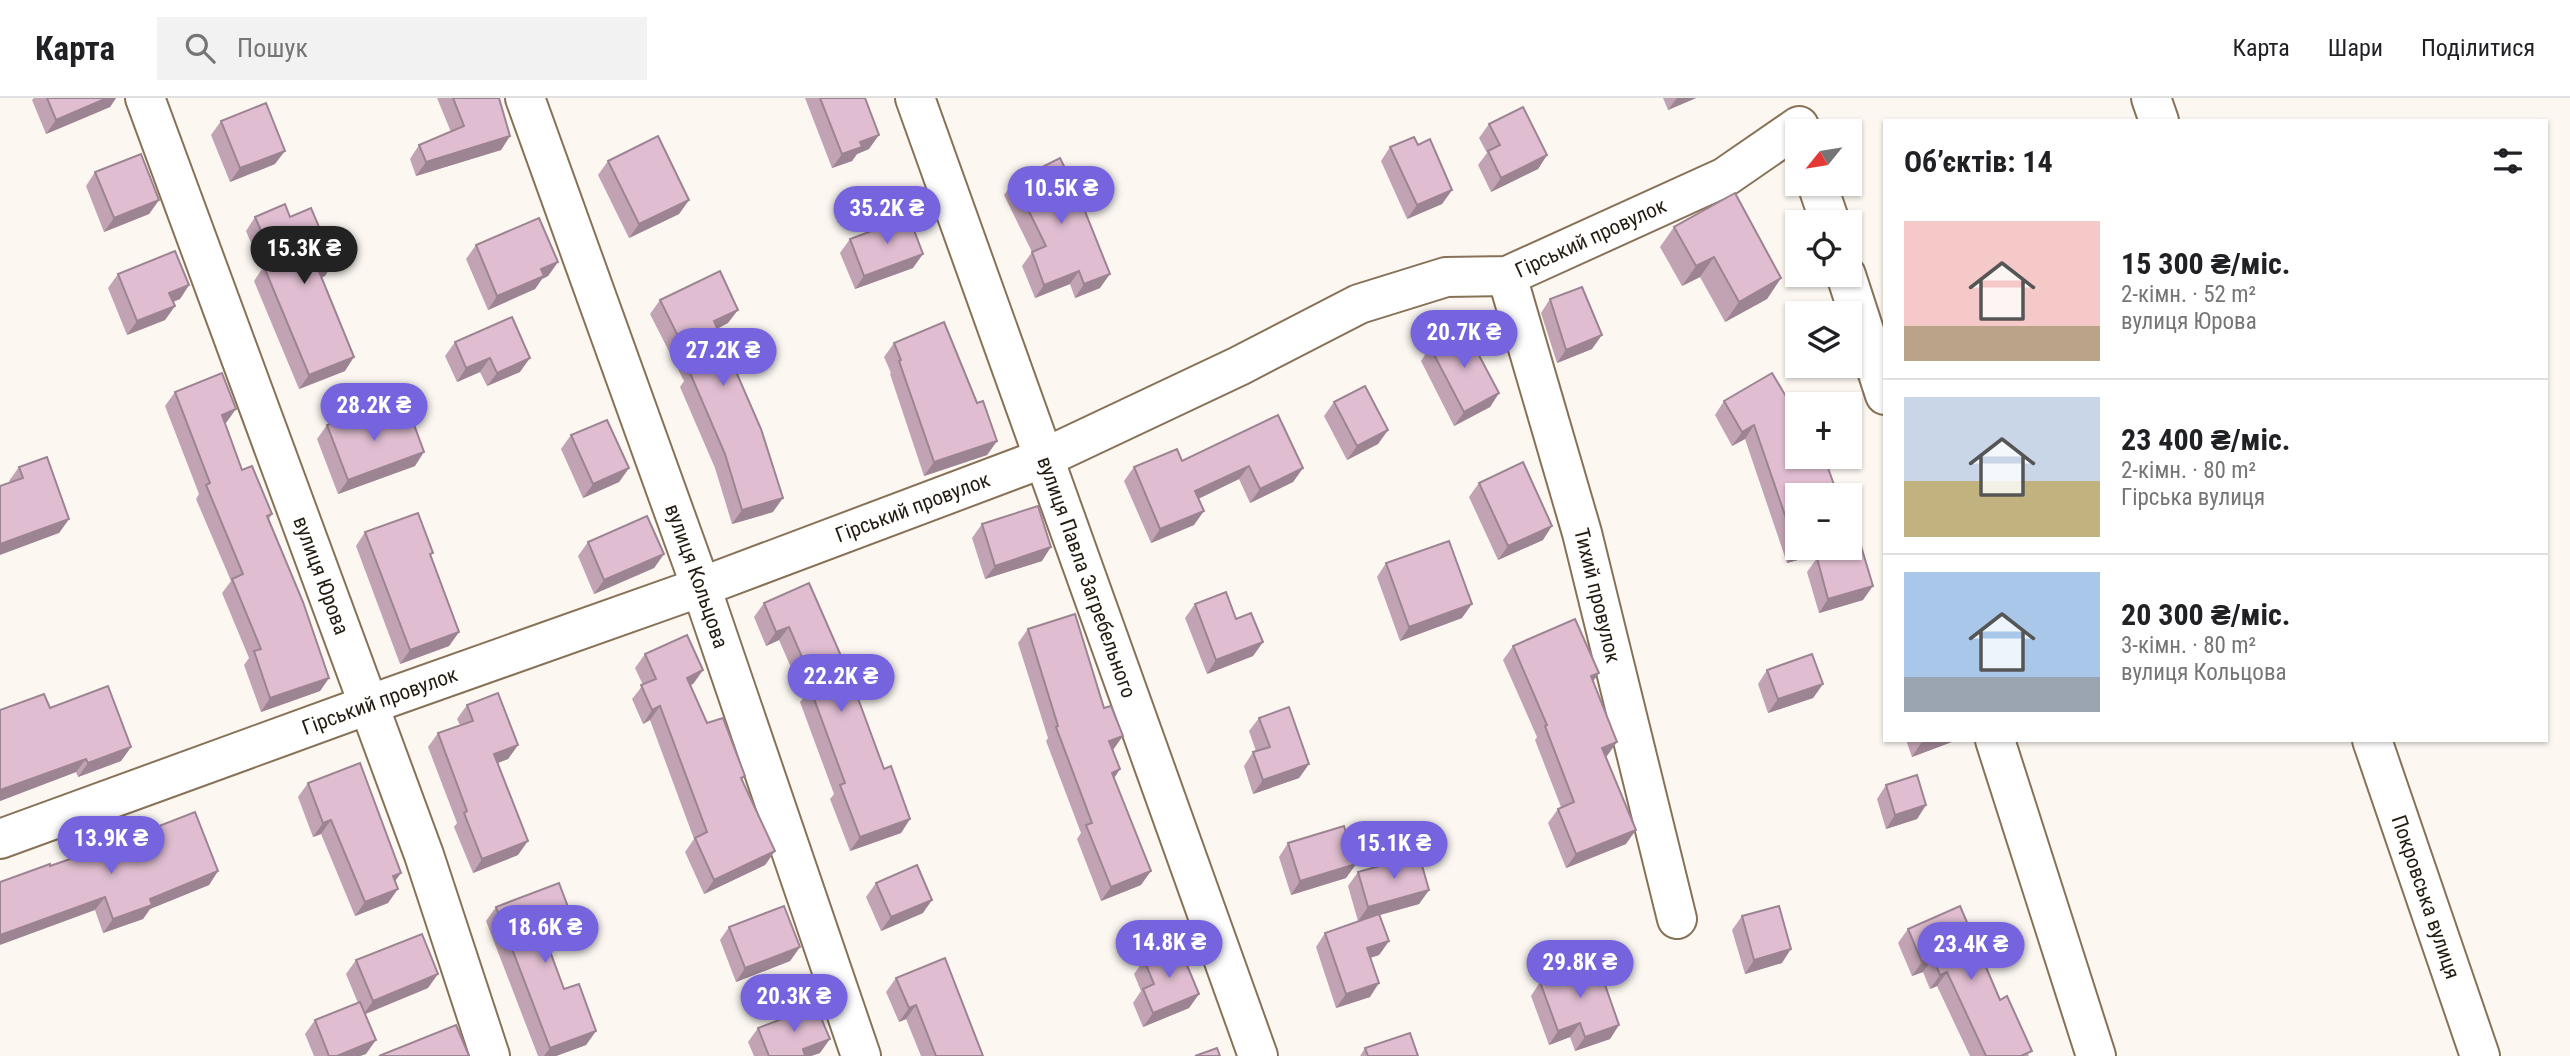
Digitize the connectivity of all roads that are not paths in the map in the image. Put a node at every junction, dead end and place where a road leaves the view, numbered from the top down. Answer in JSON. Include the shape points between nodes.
{"nodes":[{"id":1,"x":145,"y":98,"type":"edge"},
{"id":2,"x":525,"y":98,"type":"edge"},
{"id":3,"x":915,"y":98,"type":"edge"},
{"id":4,"x":2151,"y":98,"type":"edge"},
{"id":5,"x":1796,"y":118,"type":"edge"},
{"id":6,"x":2158,"y":119,"type":"edge"},
{"id":7,"x":1507,"y":276,"type":"junction"},
{"id":8,"x":1850,"y":287,"type":"edge"},
{"id":9,"x":1883,"y":389,"type":"edge"},
{"id":10,"x":1044,"y":458,"type":"junction"},
{"id":11,"x":701,"y":587,"type":"junction"},
{"id":12,"x":369,"y":705,"type":"junction"},
{"id":13,"x":1996,"y":742,"type":"edge"},
{"id":14,"x":2373,"y":742,"type":"edge"},
{"id":15,"x":0,"y":839,"type":"edge"},
{"id":16,"x":1677,"y":919,"type":"dead end"},
{"id":17,"x":489,"y":1056,"type":"edge"},
{"id":18,"x":861,"y":1056,"type":"edge"},
{"id":19,"x":1258,"y":1056,"type":"edge"},
{"id":20,"x":2096,"y":1056,"type":"edge"},
{"id":21,"x":2480,"y":1056,"type":"edge"}],
"edges":[{"from":1,"to":12,"type":"street","name":"вулиця Юрова"},
{"from":2,"to":11,"type":"street","name":"вулиця Кольцова"},
{"from":3,"to":10,"type":"street","name":"вулиця Павла Загребельного"},
{"from":4,"to":6,"type":"street"},
{"from":5,"to":7,"type":"street","name":"Гірський провулок","via":[[1725,177]]},
{"from":7,"to":10,"type":"street","name":"Гірський провулок","via":[[1446,278],[1359,304]]},
{"from":7,"to":16,"type":"street","name":"Тихий провулок","via":[[1582,533]]},
{"from":8,"to":9,"type":"street"},
{"from":10,"to":11,"type":"street","name":"Гірський провулок"},
{"from":10,"to":19,"type":"street","name":"вулиця Павла Загребельного"},
{"from":11,"to":12,"type":"street","name":"Гірський провулок"},
{"from":11,"to":18,"type":"street","name":"вулиця Кольцова"},
{"from":12,"to":15,"type":"street","name":"Гірський провулок"},
{"from":12,"to":17,"type":"street","name":"вулиця Юрова","via":[[424,855]]},
{"from":13,"to":20,"type":"street"},
{"from":14,"to":21,"type":"street","name":"Покровська вулиця"}]}
